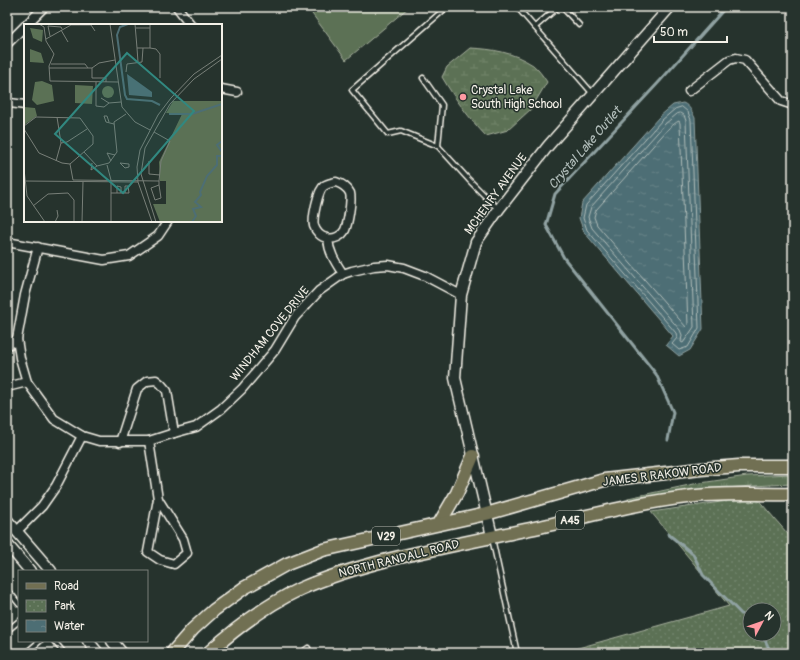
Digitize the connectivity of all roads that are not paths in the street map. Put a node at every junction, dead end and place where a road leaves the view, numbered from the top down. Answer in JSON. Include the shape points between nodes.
{"nodes":[{"id":1,"x":44,"y":7,"type":"edge"},
{"id":2,"x":177,"y":7,"type":"edge"},
{"id":3,"x":447,"y":7,"type":"edge"},
{"id":4,"x":517,"y":7,"type":"edge"},
{"id":5,"x":558,"y":7,"type":"edge"},
{"id":6,"x":562,"y":7,"type":"edge"},
{"id":7,"x":670,"y":7,"type":"edge"},
{"id":8,"x":26,"y":24,"type":"edge"},
{"id":9,"x":190,"y":24,"type":"edge"},
{"id":10,"x":579,"y":25,"type":"dead end"},
{"id":11,"x":24,"y":26,"type":"edge"},
{"id":12,"x":535,"y":27,"type":"junction"},
{"id":13,"x":7,"y":44,"type":"edge"},
{"id":14,"x":423,"y":78,"type":"dead end"},
{"id":15,"x":222,"y":88,"type":"edge"},
{"id":16,"x":690,"y":91,"type":"dead end"},
{"id":17,"x":237,"y":92,"type":"dead end"},
{"id":18,"x":594,"y":95,"type":"junction"},
{"id":19,"x":7,"y":100,"type":"edge"},
{"id":20,"x":24,"y":105,"type":"edge"},
{"id":21,"x":793,"y":105,"type":"edge"},
{"id":22,"x":438,"y":146,"type":"junction"},
{"id":23,"x":499,"y":209,"type":"junction"},
{"id":24,"x":167,"y":222,"type":"edge"},
{"id":25,"x":328,"y":239,"type":"junction"},
{"id":26,"x":7,"y":242,"type":"edge"},
{"id":27,"x":38,"y":247,"type":"junction"},
{"id":28,"x":343,"y":274,"type":"junction"},
{"id":29,"x":461,"y":295,"type":"junction"},
{"id":30,"x":17,"y":339,"type":"junction"},
{"id":31,"x":7,"y":346,"type":"edge"},
{"id":32,"x":27,"y":382,"type":"junction"},
{"id":33,"x":7,"y":387,"type":"edge"},
{"id":34,"x":174,"y":433,"type":"junction"},
{"id":35,"x":82,"y":436,"type":"junction"},
{"id":36,"x":149,"y":441,"type":"junction"},
{"id":37,"x":120,"y":442,"type":"junction"},
{"id":38,"x":473,"y":456,"type":"junction"},
{"id":39,"x":793,"y":466,"type":"edge"},
{"id":40,"x":793,"y":494,"type":"edge"},
{"id":41,"x":158,"y":499,"type":"junction"},
{"id":42,"x":486,"y":514,"type":"junction"},
{"id":43,"x":7,"y":520,"type":"edge"},
{"id":44,"x":439,"y":524,"type":"junction"},
{"id":45,"x":17,"y":531,"type":"junction"},
{"id":46,"x":492,"y":536,"type":"junction"},
{"id":47,"x":7,"y":544,"type":"edge"},
{"id":48,"x":29,"y":570,"type":"edge"},
{"id":49,"x":50,"y":570,"type":"edge"},
{"id":50,"x":7,"y":594,"type":"edge"},
{"id":51,"x":18,"y":603,"type":"edge"},
{"id":52,"x":18,"y":622,"type":"edge"},
{"id":53,"x":7,"y":631,"type":"edge"},
{"id":54,"x":39,"y":642,"type":"edge"},
{"id":55,"x":55,"y":642,"type":"edge"},
{"id":56,"x":89,"y":642,"type":"edge"},
{"id":57,"x":113,"y":642,"type":"edge"},
{"id":58,"x":308,"y":648,"type":"dead end"},
{"id":59,"x":26,"y":653,"type":"edge"},
{"id":60,"x":64,"y":653,"type":"edge"},
{"id":61,"x":98,"y":653,"type":"edge"},
{"id":62,"x":122,"y":653,"type":"edge"},
{"id":63,"x":172,"y":653,"type":"edge"},
{"id":64,"x":208,"y":653,"type":"edge"},
{"id":65,"x":301,"y":653,"type":"edge"},
{"id":66,"x":517,"y":653,"type":"edge"}],
"edges":[{"from":1,"to":8,"type":"street"},
{"from":2,"to":9,"type":"street"},
{"from":3,"to":22,"type":"lane","via":[[352,90],[388,134],[401,131]]},
{"from":4,"to":12,"type":"lane"},
{"from":5,"to":12,"type":"lane"},
{"from":6,"to":10,"type":"lane"},
{"from":7,"to":18,"type":"street","name":"MCHENRY AVENUE"},
{"from":11,"to":13,"type":"street"},
{"from":12,"to":18,"type":"lane"},
{"from":14,"to":22,"type":"lane","via":[[442,105]]},
{"from":15,"to":17,"type":"street"},
{"from":16,"to":21,"type":"street","via":[[729,60],[736,58],[745,60],[781,101]]},
{"from":18,"to":23,"type":"street","name":"MCHENRY AVENUE","via":[[548,146]]},
{"from":19,"to":20,"type":"street","via":[[10,103]]},
{"from":22,"to":23,"type":"lane"},
{"from":23,"to":29,"type":"street","name":"MCHENRY AVENUE","via":[[476,242]]},
{"from":24,"to":27,"type":"street","via":[[158,236],[129,256],[104,260]]},
{"from":25,"to":25,"type":"street","via":[[341,235],[345,230],[351,201],[347,189],[336,182],[329,183],[319,191],[313,220],[317,232]]},
{"from":25,"to":28,"type":"street","via":[[333,257]]},
{"from":26,"to":27,"type":"street"},
{"from":27,"to":30,"type":"street","name":"WINDHAM COVE DRIVE"},
{"from":28,"to":29,"type":"street","name":"WINDHAM COVE DRIVE","via":[[352,270],[388,265],[425,276]]},
{"from":28,"to":34,"type":"street","name":"WINDHAM COVE DRIVE","via":[[319,291],[296,317],[275,350],[227,404],[196,427]]},
{"from":29,"to":38,"type":"street","name":"MCHENRY AVENUE","via":[[455,378]]},
{"from":30,"to":31,"type":"street"},
{"from":30,"to":32,"type":"street","name":"WINDHAM COVE DRIVE"},
{"from":32,"to":33,"type":"street"},
{"from":32,"to":35,"type":"street","name":"WINDHAM COVE DRIVE","via":[[54,419]]},
{"from":34,"to":36,"type":"street","name":"WINDHAM COVE DRIVE"},
{"from":34,"to":37,"type":"street","via":[[167,391],[156,380],[147,381],[137,389]]},
{"from":35,"to":37,"type":"street","name":"WINDHAM COVE DRIVE","via":[[99,441]]},
{"from":35,"to":45,"type":"street","via":[[56,486],[42,506]]},
{"from":36,"to":37,"type":"street","name":"WINDHAM COVE DRIVE"},
{"from":36,"to":41,"type":"street"},
{"from":38,"to":42,"type":"street","name":"MCHENRY AVENUE"},
{"from":38,"to":44,"type":"main road","via":[[457,493]]},
{"from":39,"to":42,"type":"main road","name":"JAMES R RAKOW ROAD","number":"A45","via":[[739,466],[604,480]]},
{"from":40,"to":46,"type":"main road","name":"JAMES R RAKOW ROAD","number":"A45","via":[[689,496],[648,502]]},
{"from":41,"to":41,"type":"street","via":[[148,552],[160,560],[174,564],[187,553],[183,539]]},
{"from":42,"to":44,"type":"main road","name":"NORTH RANDALL ROAD","number":"V29"},
{"from":42,"to":46,"type":"street","name":"MCHENRY AVENUE"},
{"from":43,"to":45,"type":"street"},
{"from":44,"to":63,"type":"main road","name":"NORTH RANDALL ROAD","number":"V29","via":[[323,550],[287,564],[244,588],[214,610]]},
{"from":45,"to":49,"type":"street"},
{"from":46,"to":64,"type":"main road","name":"NORTH RANDALL ROAD","number":"V29","via":[[359,567],[320,581],[256,614]]},
{"from":46,"to":66,"type":"lane"},
{"from":47,"to":48,"type":"street"},
{"from":50,"to":51,"type":"lane","via":[[11,594]]},
{"from":52,"to":53,"type":"lane"},
{"from":54,"to":59,"type":"lane"},
{"from":55,"to":60,"type":"lane"},
{"from":56,"to":61,"type":"street"},
{"from":57,"to":62,"type":"street"},
{"from":58,"to":65,"type":"lane"}]}
